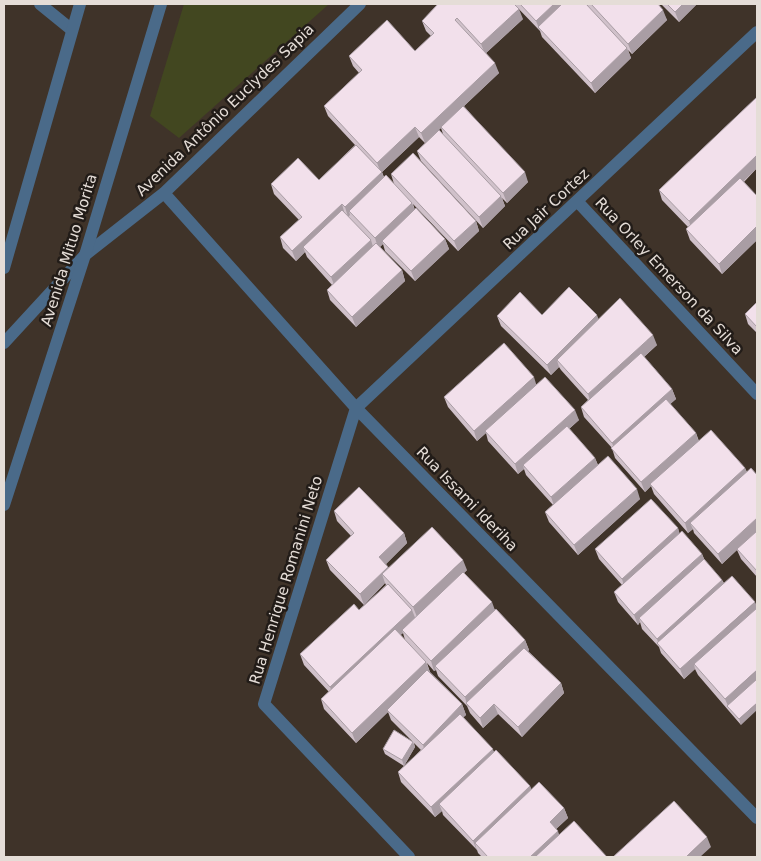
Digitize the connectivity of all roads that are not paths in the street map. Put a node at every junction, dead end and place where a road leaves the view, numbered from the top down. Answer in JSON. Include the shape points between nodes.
{"nodes":[{"id":1,"x":40,"y":4,"type":"edge"},
{"id":2,"x":80,"y":4,"type":"edge"},
{"id":3,"x":161,"y":4,"type":"edge"},
{"id":4,"x":360,"y":4,"type":"edge"},
{"id":5,"x":72,"y":30,"type":"junction"},
{"id":6,"x":757,"y":32,"type":"edge"},
{"id":7,"x":164,"y":193,"type":"junction"},
{"id":8,"x":578,"y":202,"type":"junction"},
{"id":9,"x":85,"y":255,"type":"junction"},
{"id":10,"x":4,"y":268,"type":"edge"},
{"id":11,"x":4,"y":343,"type":"edge"},
{"id":12,"x":757,"y":394,"type":"edge"},
{"id":13,"x":356,"y":408,"type":"junction"},
{"id":14,"x":4,"y":505,"type":"edge"},
{"id":15,"x":757,"y":818,"type":"edge"},
{"id":16,"x":410,"y":857,"type":"edge"}],
"edges":[{"from":1,"to":5,"type":"street"},
{"from":2,"to":5,"type":"street"},
{"from":3,"to":9,"type":"street","name":"Avenida Mituo Morita"},
{"from":4,"to":7,"type":"street","name":"Avenida Antônio Euclydes Sapia"},
{"from":5,"to":10,"type":"street"},
{"from":6,"to":8,"type":"street","name":"Rua Jair Cortez"},
{"from":7,"to":9,"type":"street","name":"Avenida Antônio Euclydes Sapia"},
{"from":7,"to":13,"type":"street","name":"Rua Issami Ideriha"},
{"from":8,"to":12,"type":"street","name":"Rua Orley Emerson da Silva"},
{"from":8,"to":13,"type":"street","name":"Rua Jair Cortez"},
{"from":9,"to":11,"type":"street","name":"Avenida Antônio Euclydes Sapia"},
{"from":9,"to":14,"type":"street","name":"Avenida Mituo Morita"},
{"from":13,"to":15,"type":"street","name":"Rua Issami Ideriha"},
{"from":13,"to":16,"type":"street","name":"Rua Henrique Romanini Neto","via":[[264,704]]}]}
